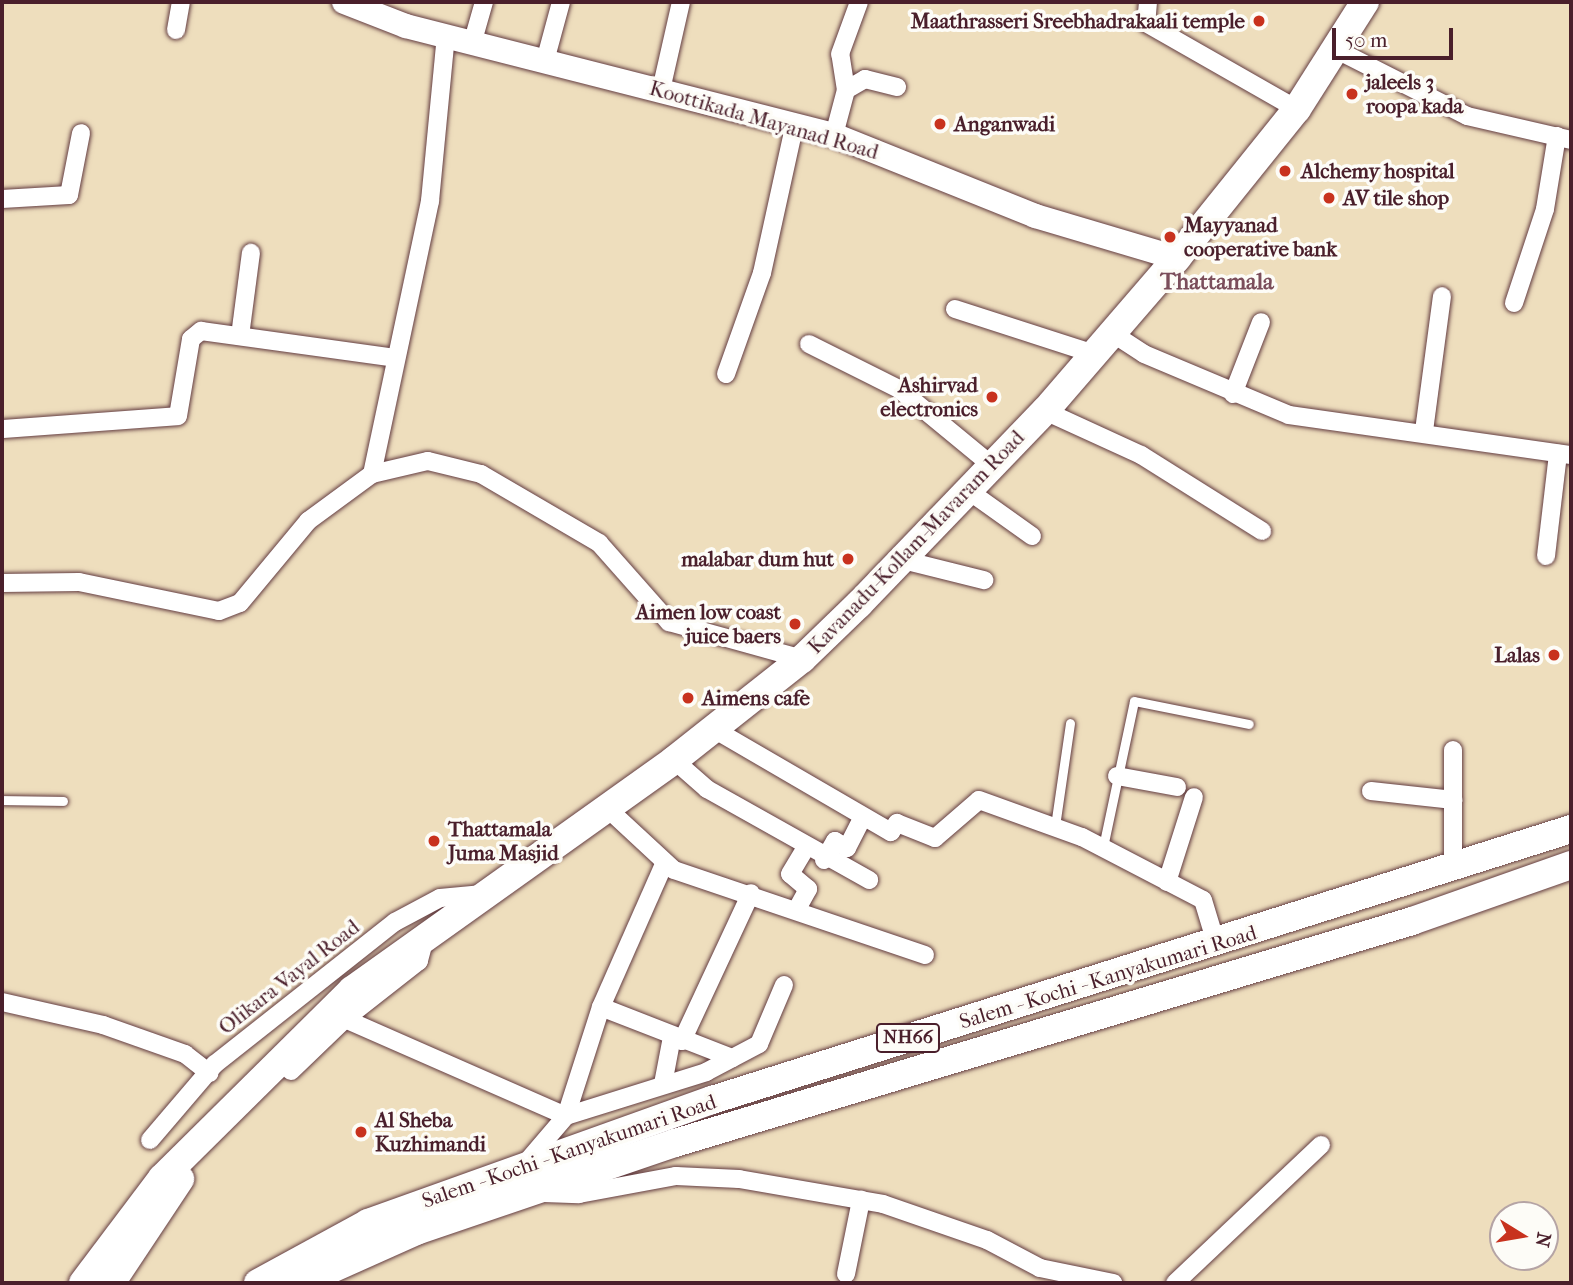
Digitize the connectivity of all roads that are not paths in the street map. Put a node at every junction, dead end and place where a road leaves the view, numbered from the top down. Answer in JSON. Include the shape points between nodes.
{"nodes":[{"id":1,"x":181,"y":2,"type":"edge"},
{"id":2,"x":344,"y":2,"type":"edge"},
{"id":3,"x":484,"y":2,"type":"edge"},
{"id":4,"x":561,"y":2,"type":"edge"},
{"id":5,"x":681,"y":2,"type":"edge"},
{"id":6,"x":859,"y":2,"type":"edge"},
{"id":7,"x":1149,"y":2,"type":"edge"},
{"id":8,"x":1365,"y":2,"type":"edge"},
{"id":9,"x":176,"y":30,"type":"dead end"},
{"id":10,"x":446,"y":34,"type":"junction"},
{"id":11,"x":472,"y":44,"type":"junction"},
{"id":12,"x":1337,"y":50,"type":"junction"},
{"id":13,"x":545,"y":61,"type":"junction"},
{"id":14,"x":897,"y":87,"type":"dead end"},
{"id":15,"x":662,"y":90,"type":"junction"},
{"id":16,"x":846,"y":90,"type":"junction"},
{"id":17,"x":1297,"y":109,"type":"junction"},
{"id":18,"x":794,"y":127,"type":"junction"},
{"id":19,"x":81,"y":133,"type":"dead end"},
{"id":20,"x":834,"y":135,"type":"junction"},
{"id":21,"x":1564,"y":138,"type":"edge"},
{"id":22,"x":2,"y":199,"type":"edge"},
{"id":23,"x":251,"y":253,"type":"dead end"},
{"id":24,"x":1177,"y":258,"type":"junction"},
{"id":25,"x":1442,"y":296,"type":"dead end"},
{"id":26,"x":1514,"y":303,"type":"dead end"},
{"id":27,"x":955,"y":309,"type":"dead end"},
{"id":28,"x":1261,"y":322,"type":"dead end"},
{"id":29,"x":1112,"y":333,"type":"junction"},
{"id":30,"x":240,"y":336,"type":"junction"},
{"id":31,"x":809,"y":344,"type":"dead end"},
{"id":32,"x":1094,"y":354,"type":"junction"},
{"id":33,"x":395,"y":358,"type":"junction"},
{"id":34,"x":726,"y":374,"type":"dead end"},
{"id":35,"x":1233,"y":394,"type":"junction"},
{"id":36,"x":1045,"y":411,"type":"junction"},
{"id":37,"x":2,"y":429,"type":"edge"},
{"id":38,"x":1424,"y":431,"type":"junction"},
{"id":39,"x":1565,"y":454,"type":"edge"},
{"id":40,"x":990,"y":464,"type":"junction"},
{"id":41,"x":372,"y":474,"type":"junction"},
{"id":42,"x":966,"y":489,"type":"junction"},
{"id":43,"x":1262,"y":531,"type":"dead end"},
{"id":44,"x":1032,"y":536,"type":"dead end"},
{"id":45,"x":1546,"y":556,"type":"dead end"},
{"id":46,"x":898,"y":559,"type":"junction"},
{"id":47,"x":984,"y":580,"type":"dead end"},
{"id":48,"x":2,"y":583,"type":"edge"},
{"id":49,"x":802,"y":659,"type":"junction"},
{"id":50,"x":1070,"y":723,"type":"dead end"},
{"id":51,"x":1249,"y":724,"type":"dead end"},
{"id":52,"x":712,"y":728,"type":"junction"},
{"id":53,"x":1452,"y":750,"type":"dead end"},
{"id":54,"x":674,"y":760,"type":"junction"},
{"id":55,"x":1117,"y":776,"type":"junction"},
{"id":56,"x":1177,"y":787,"type":"dead end"},
{"id":57,"x":1371,"y":791,"type":"dead end"},
{"id":58,"x":1194,"y":797,"type":"dead end"},
{"id":59,"x":2,"y":800,"type":"edge"},
{"id":60,"x":1454,"y":800,"type":"junction"},
{"id":61,"x":63,"y":801,"type":"dead end"},
{"id":62,"x":607,"y":808,"type":"junction"},
{"id":63,"x":862,"y":819,"type":"junction"},
{"id":64,"x":1055,"y":826,"type":"junction"},
{"id":65,"x":1571,"y":829,"type":"edge"},
{"id":66,"x":1102,"y":847,"type":"junction"},
{"id":67,"x":805,"y":849,"type":"junction"},
{"id":68,"x":824,"y":860,"type":"junction"},
{"id":69,"x":664,"y":864,"type":"junction"},
{"id":70,"x":1571,"y":865,"type":"edge"},
{"id":71,"x":1453,"y":870,"type":"junction"},
{"id":72,"x":869,"y":880,"type":"dead end"},
{"id":73,"x":1167,"y":882,"type":"junction"},
{"id":74,"x":751,"y":893,"type":"junction"},
{"id":75,"x":483,"y":894,"type":"junction"},
{"id":76,"x":797,"y":909,"type":"junction"},
{"id":77,"x":426,"y":934,"type":"junction"},
{"id":78,"x":1216,"y":943,"type":"junction"},
{"id":79,"x":925,"y":955,"type":"dead end"},
{"id":80,"x":784,"y":985,"type":"dead end"},
{"id":81,"x":2,"y":1002,"type":"edge"},
{"id":82,"x":601,"y":1007,"type":"junction"},
{"id":83,"x":345,"y":1019,"type":"junction"},
{"id":84,"x":677,"y":1039,"type":"junction"},
{"id":85,"x":732,"y":1058,"type":"junction"},
{"id":86,"x":291,"y":1071,"type":"dead end"},
{"id":87,"x":209,"y":1073,"type":"junction"},
{"id":88,"x":663,"y":1084,"type":"junction"},
{"id":89,"x":566,"y":1116,"type":"junction"},
{"id":90,"x":150,"y":1140,"type":"dead end"},
{"id":91,"x":1321,"y":1145,"type":"dead end"},
{"id":92,"x":188,"y":1157,"type":"junction"},
{"id":93,"x":525,"y":1180,"type":"junction"},
{"id":94,"x":861,"y":1200,"type":"junction"},
{"id":95,"x":846,"y":1274,"type":"dead end"},
{"id":96,"x":83,"y":1283,"type":"edge"},
{"id":97,"x":111,"y":1283,"type":"edge"},
{"id":98,"x":258,"y":1283,"type":"edge"},
{"id":99,"x":300,"y":1283,"type":"edge"},
{"id":100,"x":1113,"y":1283,"type":"edge"},
{"id":101,"x":1175,"y":1283,"type":"edge"}],
"edges":[{"from":1,"to":9,"type":"street"},
{"from":2,"to":10,"type":"main road","name":"Koottikada Mayanad Road"},
{"from":3,"to":11,"type":"street"},
{"from":4,"to":13,"type":"street"},
{"from":5,"to":15,"type":"street"},
{"from":6,"to":16,"type":"street","via":[[840,54]]},
{"from":7,"to":17,"type":"street","via":[[1146,23]]},
{"from":8,"to":12,"type":"main road","name":"Kavanadu-Kollam-Mavaram Road"},
{"from":10,"to":11,"type":"main road","name":"Koottikada Mayanad Road"},
{"from":10,"to":33,"type":"street","via":[[430,201]]},
{"from":11,"to":13,"type":"main road","name":"Koottikada Mayanad Road"},
{"from":12,"to":17,"type":"main road","name":"Kavanadu-Kollam-Mavaram Road"},
{"from":12,"to":21,"type":"street","via":[[1467,116]]},
{"from":13,"to":15,"type":"main road","name":"Koottikada Mayanad Road"},
{"from":14,"to":16,"type":"street","via":[[865,79]]},
{"from":15,"to":18,"type":"main road","name":"Koottikada Mayanad Road"},
{"from":16,"to":20,"type":"street"},
{"from":17,"to":24,"type":"main road","name":"Kavanadu-Kollam-Mavaram Road"},
{"from":18,"to":20,"type":"main road","name":"Koottikada Mayanad Road"},
{"from":18,"to":34,"type":"street","via":[[762,274]]},
{"from":19,"to":22,"type":"street","via":[[69,195]]},
{"from":20,"to":24,"type":"main road","name":"Koottikada Mayanad Road","via":[[1035,216]]},
{"from":21,"to":26,"type":"street"},
{"from":23,"to":30,"type":"street"},
{"from":24,"to":29,"type":"main road","name":"Kavanadu-Kollam-Mavaram Road"},
{"from":25,"to":38,"type":"street"},
{"from":27,"to":32,"type":"street"},
{"from":28,"to":35,"type":"street"},
{"from":29,"to":32,"type":"main road","name":"Kavanadu-Kollam-Mavaram Road"},
{"from":29,"to":35,"type":"street"},
{"from":30,"to":33,"type":"street"},
{"from":30,"to":37,"type":"street","via":[[193,335],[178,416]]},
{"from":31,"to":40,"type":"street","via":[[899,389]]},
{"from":32,"to":36,"type":"main road","name":"Kavanadu-Kollam-Mavaram Road"},
{"from":33,"to":41,"type":"street"},
{"from":35,"to":38,"type":"street","via":[[1289,415]]},
{"from":36,"to":40,"type":"main road","name":"Kavanadu-Kollam-Mavaram Road"},
{"from":36,"to":43,"type":"street","via":[[1141,455]]},
{"from":38,"to":39,"type":"street"},
{"from":39,"to":45,"type":"street"},
{"from":40,"to":42,"type":"main road","name":"Kavanadu-Kollam-Mavaram Road"},
{"from":41,"to":48,"type":"street","via":[[309,521],[240,603],[219,611],[79,582]]},
{"from":41,"to":49,"type":"street","via":[[428,461],[481,474],[599,543],[668,622]]},
{"from":42,"to":44,"type":"street"},
{"from":42,"to":46,"type":"main road","name":"Kavanadu-Kollam-Mavaram Road"},
{"from":46,"to":47,"type":"street"},
{"from":46,"to":49,"type":"main road","name":"Kavanadu-Kollam-Mavaram Road"},
{"from":49,"to":52,"type":"main road","name":"Kavanadu-Kollam-Mavaram Road"},
{"from":50,"to":64,"type":"lane"},
{"from":51,"to":55,"type":"lane","via":[[1134,701]]},
{"from":52,"to":54,"type":"main road","name":"Kavanadu-Kollam-Mavaram Road"},
{"from":52,"to":63,"type":"street"},
{"from":53,"to":60,"type":"street"},
{"from":54,"to":62,"type":"main road","name":"Kavanadu-Kollam-Mavaram Road"},
{"from":54,"to":67,"type":"street","via":[[708,789]]},
{"from":55,"to":56,"type":"street"},
{"from":55,"to":66,"type":"lane"},
{"from":57,"to":60,"type":"street"},
{"from":58,"to":73,"type":"street"},
{"from":59,"to":61,"type":"lane"},
{"from":60,"to":71,"type":"street"},
{"from":62,"to":69,"type":"street"},
{"from":62,"to":75,"type":"main road","name":"Kavanadu-Kollam-Mavaram Road"},
{"from":63,"to":64,"type":"street","via":[[891,832],[897,823],[935,838],[979,800]]},
{"from":63,"to":68,"type":"street","via":[[847,848],[835,841]]},
{"from":64,"to":66,"type":"street"},
{"from":65,"to":71,"type":"main road","name":"Salem - Kochi - Kanyakumari Road","number":"NH66"},
{"from":66,"to":73,"type":"street"},
{"from":67,"to":68,"type":"street"},
{"from":67,"to":76,"type":"street","via":[[790,874],[808,888]]},
{"from":68,"to":72,"type":"street"},
{"from":69,"to":74,"type":"street"},
{"from":69,"to":82,"type":"street"},
{"from":70,"to":93,"type":"main road","name":"Salem - Kochi - Kanyakumari Road","number":"NH66","via":[[1412,921]]},
{"from":71,"to":78,"type":"main road","name":"Salem - Kochi - Kanyakumari Road","number":"NH66"},
{"from":73,"to":78,"type":"street","via":[[1203,900]]},
{"from":74,"to":76,"type":"street"},
{"from":74,"to":84,"type":"street"},
{"from":75,"to":77,"type":"main road","name":"Kavanadu-Kollam-Mavaram Road"},
{"from":75,"to":87,"type":"street","name":"Olikara Vayal Road","via":[[440,898],[395,922]]},
{"from":76,"to":79,"type":"street"},
{"from":77,"to":83,"type":"street","via":[[419,961]]},
{"from":77,"to":92,"type":"main road","name":"Kavanadu-Kollam-Mavaram Road","via":[[316,1024]]},
{"from":78,"to":93,"type":"main road","name":"Salem - Kochi - Kanyakumari Road","number":"NH66","via":[[712,1100]]},
{"from":80,"to":85,"type":"street","via":[[759,1044]]},
{"from":81,"to":87,"type":"street","via":[[103,1025],[185,1054]]},
{"from":82,"to":84,"type":"street"},
{"from":82,"to":89,"type":"street"},
{"from":83,"to":86,"type":"street"},
{"from":83,"to":89,"type":"street"},
{"from":84,"to":85,"type":"street"},
{"from":84,"to":88,"type":"street"},
{"from":85,"to":88,"type":"street"},
{"from":87,"to":90,"type":"street","name":"Olikara Vayal Road"},
{"from":88,"to":89,"type":"street"},
{"from":89,"to":93,"type":"street"},
{"from":91,"to":101,"type":"street"},
{"from":92,"to":96,"type":"main road","name":"Kavanadu-Kollam-Mavaram Road","via":[[162,1178]]},
{"from":92,"to":97,"type":"main road","name":"Kavanadu-Kollam-Mavaram Road","via":[[175,1194]]},
{"from":93,"to":94,"type":"street","via":[[579,1195],[714,1176]]},
{"from":93,"to":98,"type":"main road","name":"Salem - Kochi - Kanyakumari Road","number":"NH66","via":[[368,1223]]},
{"from":93,"to":99,"type":"main road","name":"Salem - Kochi - Kanyakumari Road","number":"NH66"},
{"from":94,"to":95,"type":"street"},
{"from":94,"to":100,"type":"street","via":[[987,1240],[1040,1268]]}]}
